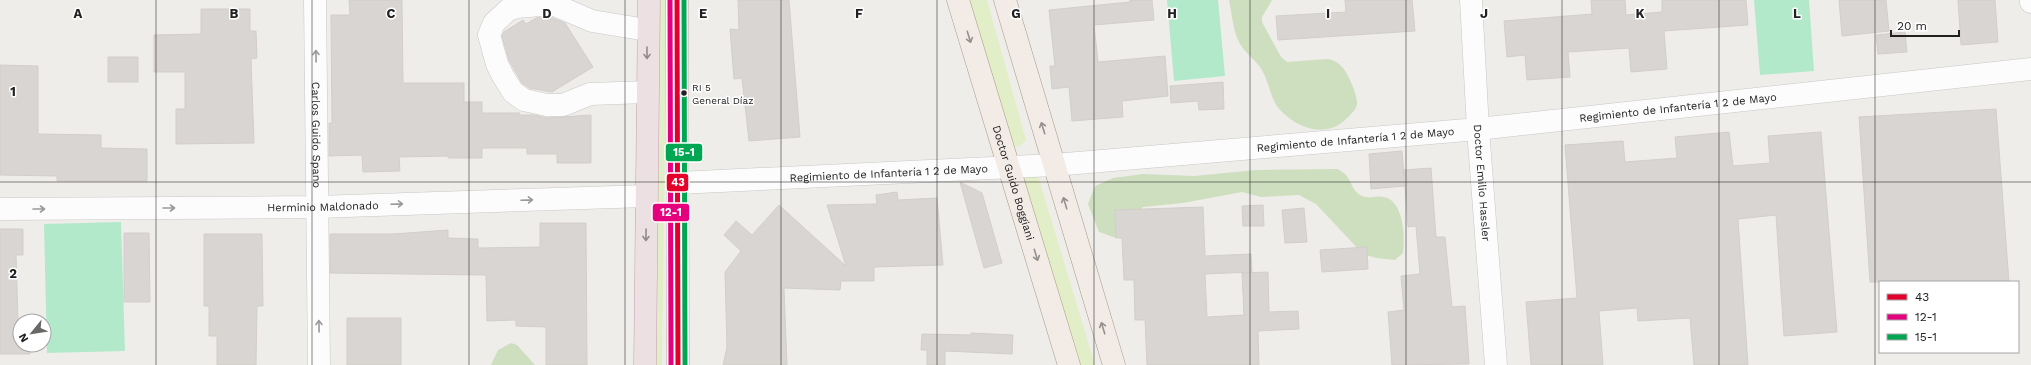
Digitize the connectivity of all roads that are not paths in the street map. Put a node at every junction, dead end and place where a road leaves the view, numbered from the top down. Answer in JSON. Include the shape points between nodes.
{"nodes":[{"id":1,"x":315,"y":0,"type":"edge"},
{"id":2,"x":649,"y":0,"type":"edge"},
{"id":3,"x":677,"y":0,"type":"edge"},
{"id":4,"x":958,"y":0,"type":"edge"},
{"id":5,"x":1005,"y":0,"type":"edge"},
{"id":6,"x":1471,"y":0,"type":"edge"},
{"id":7,"x":647,"y":30,"type":"junction"},
{"id":8,"x":2031,"y":69,"type":"edge"},
{"id":9,"x":647,"y":92,"type":"junction"},
{"id":10,"x":1478,"y":129,"type":"junction"},
{"id":11,"x":1054,"y":165,"type":"junction"},
{"id":12,"x":1009,"y":169,"type":"junction"},
{"id":13,"x":678,"y":183,"type":"junction"},
{"id":14,"x":646,"y":196,"type":"junction"},
{"id":15,"x":317,"y":207,"type":"junction"},
{"id":16,"x":0,"y":209,"type":"edge"},
{"id":17,"x":319,"y":365,"type":"edge"},
{"id":18,"x":645,"y":365,"type":"edge"},
{"id":19,"x":678,"y":365,"type":"edge"},
{"id":20,"x":1070,"y":365,"type":"edge"},
{"id":21,"x":1114,"y":365,"type":"edge"},
{"id":22,"x":1496,"y":365,"type":"edge"}],
"edges":[{"from":15,"to":1,"type":"street","name":"Carlos Guido Spano","one_way":true},
{"from":2,"to":7,"type":"highway"},
{"from":3,"to":13,"type":"highway"},
{"from":4,"to":12,"type":"main road","name":"Doctor Guido Boggiani","one_way":true},
{"from":11,"to":5,"type":"main road","one_way":true},
{"from":6,"to":10,"type":"street","name":"Doctor Emilio Hassler"},
{"from":7,"to":9,"type":"highway","one_way":true},
{"from":7,"to":9,"type":"street","via":[[592,21],[552,4],[508,10],[494,22],[490,35],[497,64],[503,76],[513,92],[524,100],[547,105],[563,105],[590,94]]},
{"from":8,"to":10,"type":"street","name":"Regimiento de Infantería 1 2 de Mayo"},
{"from":9,"to":14,"type":"highway"},
{"from":10,"to":11,"type":"street","name":"Regimiento de Infantería 1 2 de Mayo"},
{"from":10,"to":22,"type":"street","name":"Doctor Emilio Hassler"},
{"from":11,"to":12,"type":"street","name":"Regimiento de Infantería 1 2 de Mayo"},
{"from":21,"to":11,"type":"main road","one_way":true},
{"from":12,"to":13,"type":"street","name":"Regimiento de Infantería 1 2 de Mayo"},
{"from":12,"to":20,"type":"main road","name":"Doctor Guido Boggiani","one_way":true},
{"from":13,"to":19,"type":"highway"},
{"from":15,"to":14,"type":"street","name":"Herminio Maldonado","one_way":true},
{"from":14,"to":18,"type":"highway","one_way":true},
{"from":16,"to":15,"type":"street","name":"Herminio Maldonado","one_way":true},
{"from":17,"to":15,"type":"street","name":"Carlos Guido Spano","one_way":true}]}
